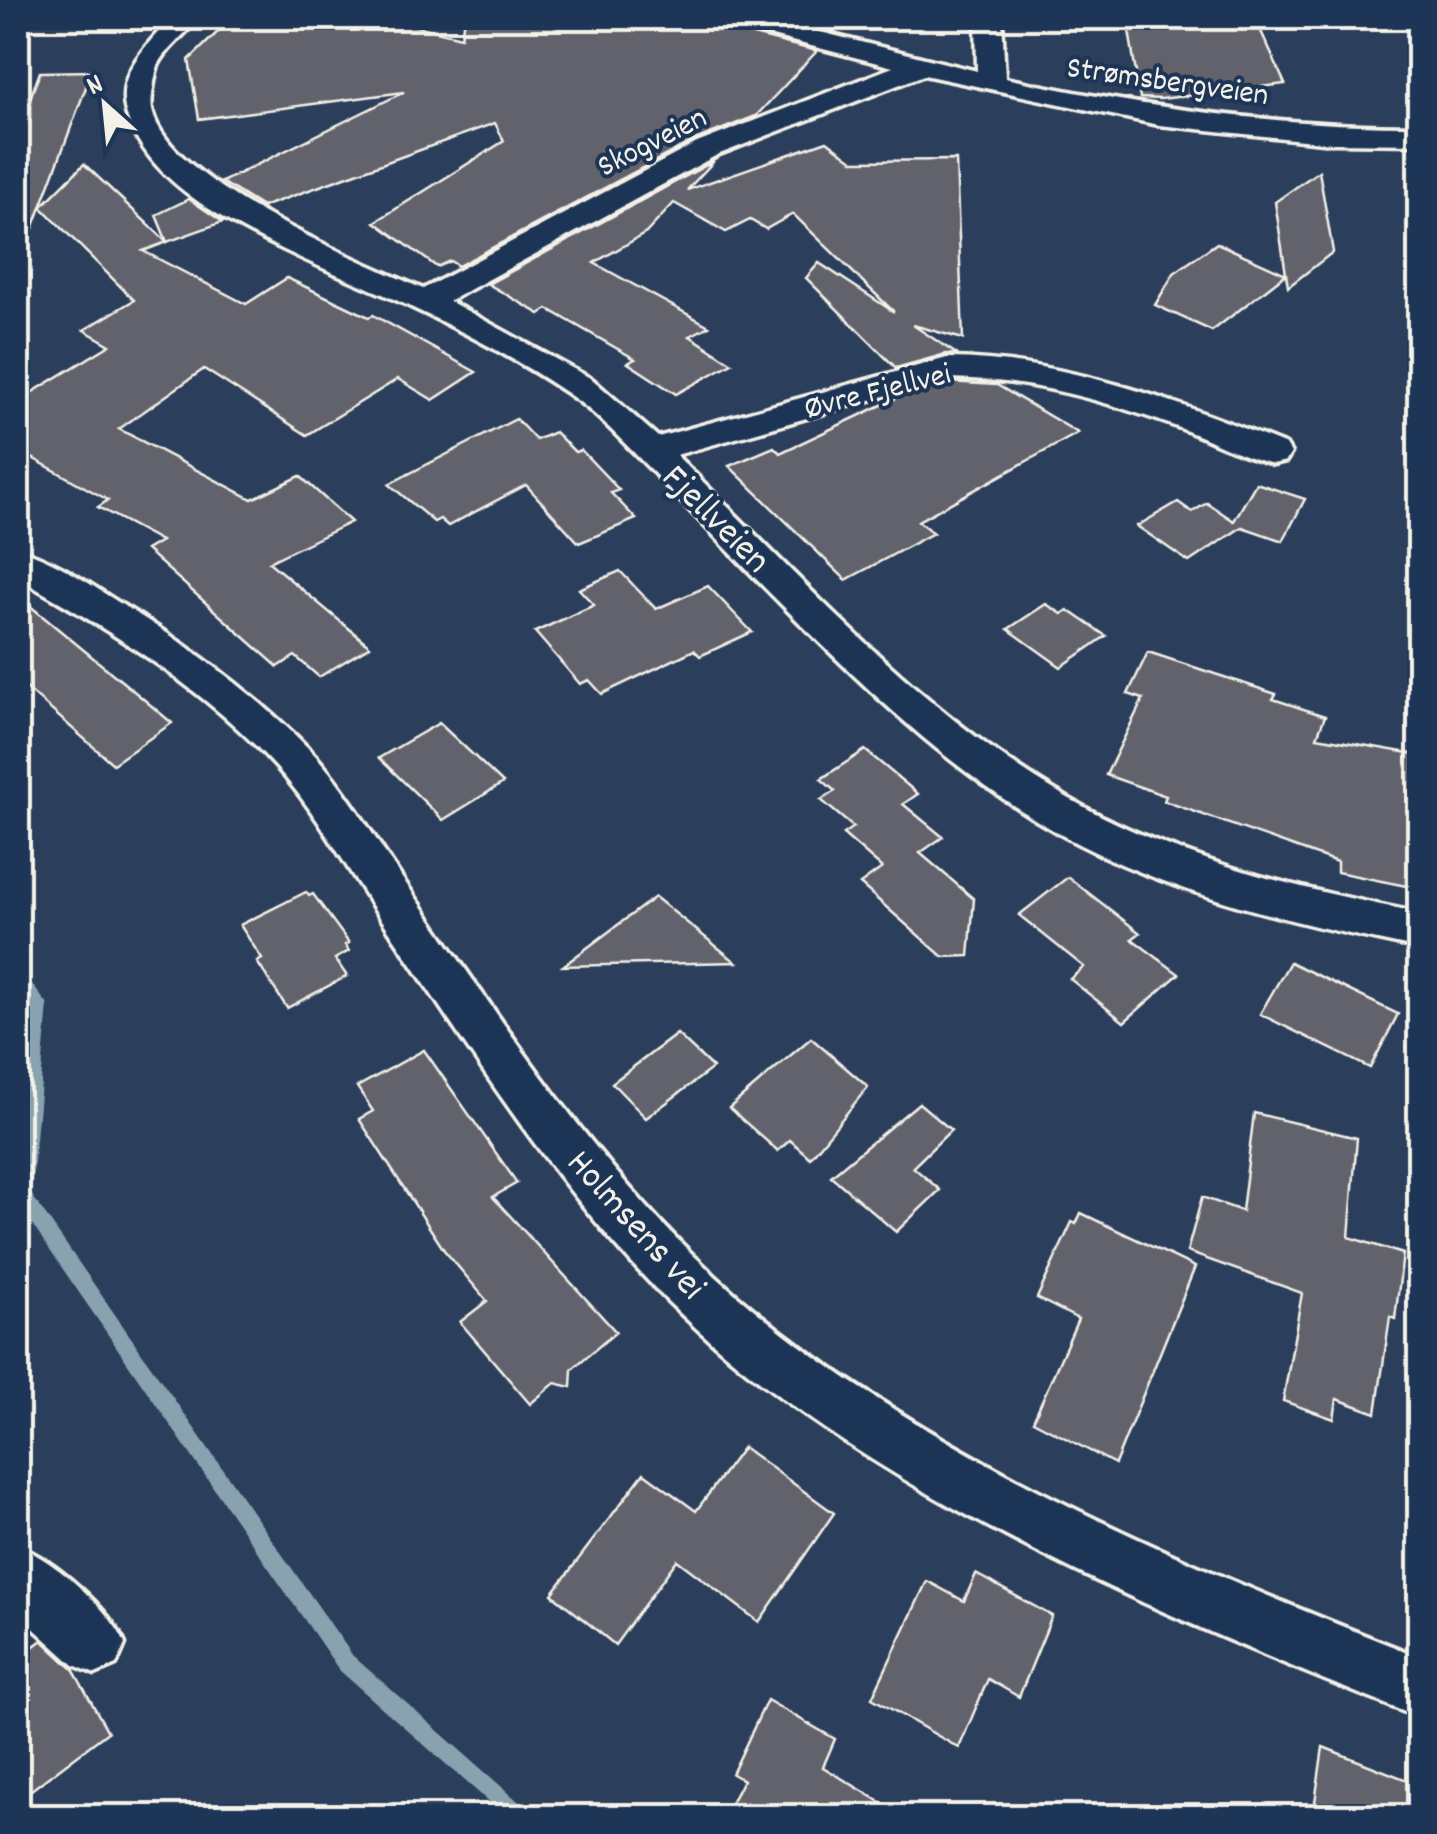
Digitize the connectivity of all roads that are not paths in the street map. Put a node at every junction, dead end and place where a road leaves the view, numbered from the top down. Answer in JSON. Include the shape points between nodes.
{"nodes":[{"id":1,"x":185,"y":18,"type":"edge"},
{"id":2,"x":735,"y":18,"type":"edge"},
{"id":3,"x":989,"y":18,"type":"edge"},
{"id":4,"x":922,"y":66,"type":"junction"},
{"id":5,"x":991,"y":81,"type":"junction"},
{"id":6,"x":1420,"y":135,"type":"edge"},
{"id":7,"x":424,"y":301,"type":"junction"},
{"id":8,"x":652,"y":450,"type":"junction"},
{"id":9,"x":1273,"y":453,"type":"dead end"},
{"id":10,"x":18,"y":562,"type":"edge"},
{"id":11,"x":1420,"y":931,"type":"edge"},
{"id":12,"x":18,"y":1575,"type":"edge"},
{"id":13,"x":95,"y":1644,"type":"dead end"},
{"id":14,"x":1420,"y":1688,"type":"edge"}],
"edges":[{"from":1,"to":7,"type":"street","name":"Fjellveien","via":[[148,55],[138,75],[134,102],[158,151],[242,216]]},
{"from":2,"to":4,"type":"street","name":"Strømsbergveien"},
{"from":3,"to":5,"type":"street"},
{"from":4,"to":5,"type":"street","name":"Strømsbergveien"},
{"from":4,"to":7,"type":"street","name":"Skogveien","via":[[706,149]]},
{"from":5,"to":6,"type":"street","name":"Strømsbergveien","via":[[1176,122]]},
{"from":7,"to":8,"type":"street","name":"Fjellveien","via":[[562,373]]},
{"from":8,"to":9,"type":"street","name":"Øvre Fjellvei","via":[[946,368],[985,366],[1110,395]]},
{"from":8,"to":11,"type":"street","name":"Fjellveien","via":[[854,653],[1012,784],[1153,856],[1336,916]]},
{"from":10,"to":14,"type":"street","name":"Holmsens vei","via":[[140,632],[238,706],[298,764],[570,1149],[644,1240],[776,1360],[980,1490],[1142,1574]]},
{"from":12,"to":13,"type":"street"}]}
